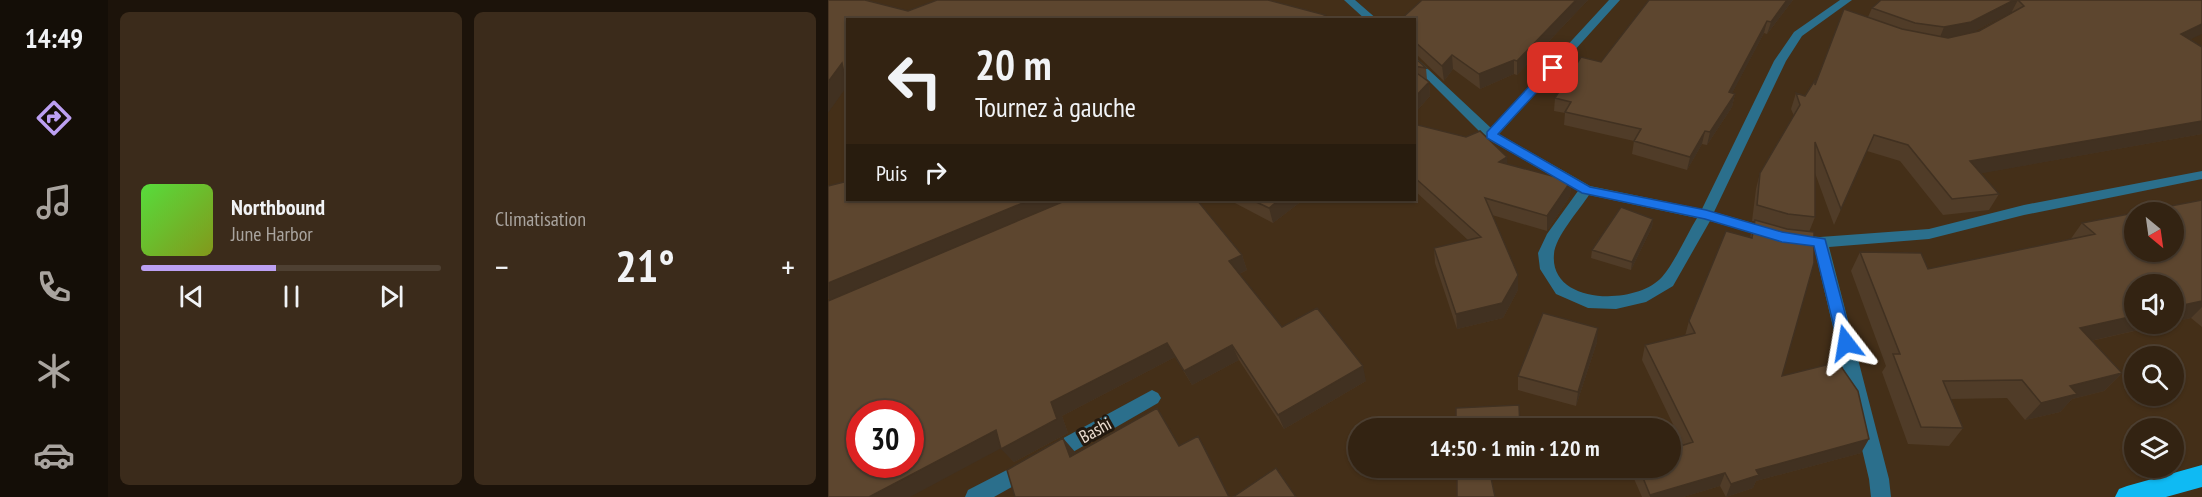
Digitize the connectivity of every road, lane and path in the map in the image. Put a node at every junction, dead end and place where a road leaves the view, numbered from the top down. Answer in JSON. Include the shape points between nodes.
{"nodes":[{"id":1,"x":1349,"y":0,"type":"edge"},
{"id":2,"x":1615,"y":0,"type":"edge"},
{"id":3,"x":1847,"y":0,"type":"edge"},
{"id":4,"x":1371,"y":18,"type":"edge"},
{"id":5,"x":1416,"y":61,"type":"edge"},
{"id":6,"x":1491,"y":135,"type":"junction"},
{"id":7,"x":2202,"y":175,"type":"edge"},
{"id":8,"x":1586,"y":190,"type":"junction"},
{"id":9,"x":1706,"y":215,"type":"junction"},
{"id":10,"x":1820,"y":242,"type":"junction"},
{"id":11,"x":1152,"y":398,"type":"dead end"},
{"id":12,"x":2202,"y":476,"type":"edge"},
{"id":13,"x":975,"y":497,"type":"edge"},
{"id":14,"x":1881,"y":497,"type":"edge"},
{"id":15,"x":2127,"y":497,"type":"edge"}],
"edges":[{"from":1,"to":4,"type":"street"},
{"from":2,"to":6,"type":"street"},
{"from":3,"to":9,"type":"street","via":[[1832,15],[1798,34],[1780,61]]},
{"from":5,"to":6,"type":"street"},
{"from":6,"to":8,"type":"street"},
{"from":7,"to":10,"type":"street","via":[[2024,210],[1929,234]]},
{"from":8,"to":9,"type":"street"},
{"from":8,"to":9,"type":"street","via":[[1546,253],[1548,269],[1562,290],[1588,302],[1616,303],[1646,296],[1667,282]]},
{"from":9,"to":10,"type":"street","via":[[1782,237]]},
{"from":10,"to":14,"type":"street"},
{"from":11,"to":13,"type":"street","name":"Bashi"},
{"from":12,"to":15,"type":"highway"}]}
